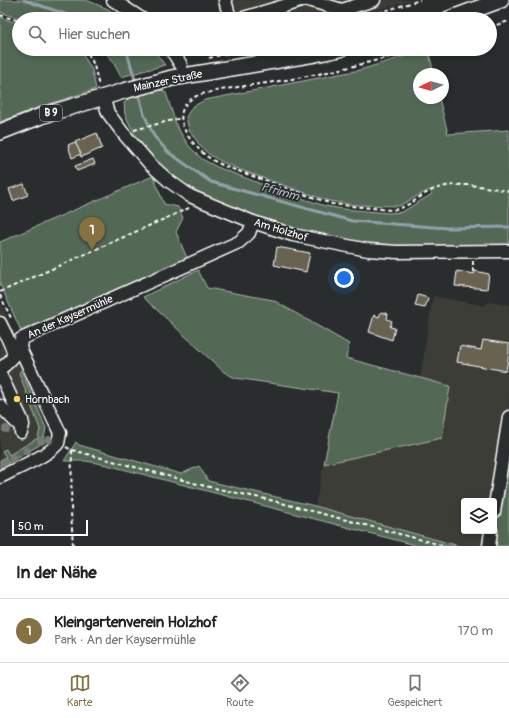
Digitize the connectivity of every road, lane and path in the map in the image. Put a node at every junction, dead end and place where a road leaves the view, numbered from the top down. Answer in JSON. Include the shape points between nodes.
{"nodes":[{"id":1,"x":112,"y":0,"type":"edge"},
{"id":2,"x":225,"y":0,"type":"edge"},
{"id":3,"x":308,"y":0,"type":"edge"},
{"id":4,"x":374,"y":0,"type":"edge"},
{"id":5,"x":420,"y":0,"type":"edge"},
{"id":6,"x":501,"y":0,"type":"edge"},
{"id":7,"x":296,"y":1,"type":"edge"},
{"id":8,"x":131,"y":12,"type":"edge"},
{"id":9,"x":228,"y":12,"type":"edge"},
{"id":10,"x":262,"y":12,"type":"edge"},
{"id":11,"x":381,"y":12,"type":"edge"},
{"id":12,"x":468,"y":12,"type":"edge"},
{"id":13,"x":0,"y":15,"type":"edge"},
{"id":14,"x":12,"y":19,"type":"edge"},
{"id":15,"x":509,"y":21,"type":"edge"},
{"id":16,"x":497,"y":25,"type":"edge"},
{"id":17,"x":90,"y":56,"type":"edge"},
{"id":18,"x":174,"y":56,"type":"edge"},
{"id":19,"x":290,"y":56,"type":"edge"},
{"id":20,"x":392,"y":56,"type":"edge"},
{"id":21,"x":182,"y":71,"type":"junction"},
{"id":22,"x":103,"y":97,"type":"junction"},
{"id":23,"x":181,"y":118,"type":"junction"},
{"id":24,"x":132,"y":131,"type":"dead end"},
{"id":25,"x":0,"y":132,"type":"edge"},
{"id":26,"x":509,"y":191,"type":"edge"},
{"id":27,"x":189,"y":208,"type":"dead end"},
{"id":28,"x":253,"y":222,"type":"junction"},
{"id":29,"x":509,"y":251,"type":"edge"},
{"id":30,"x":0,"y":292,"type":"edge"},
{"id":31,"x":0,"y":323,"type":"edge"},
{"id":32,"x":0,"y":369,"type":"edge"},
{"id":33,"x":0,"y":374,"type":"edge"},
{"id":34,"x":0,"y":406,"type":"edge"},
{"id":35,"x":509,"y":417,"type":"edge"},
{"id":36,"x":58,"y":443,"type":"junction"},
{"id":37,"x":72,"y":450,"type":"junction"},
{"id":38,"x":0,"y":477,"type":"edge"},
{"id":39,"x":496,"y":498,"type":"edge"},
{"id":40,"x":491,"y":534,"type":"edge"},
{"id":41,"x":73,"y":546,"type":"edge"},
{"id":42,"x":445,"y":546,"type":"edge"},
{"id":43,"x":489,"y":546,"type":"edge"}],
"edges":[{"from":1,"to":8,"type":"street"},
{"from":2,"to":9,"type":"street"},
{"from":3,"to":4,"type":"street","via":[[342,10]]},
{"from":5,"to":11,"type":"path"},
{"from":6,"to":12,"type":"main road"},
{"from":7,"to":10,"type":"street"},
{"from":13,"to":14,"type":"path"},
{"from":15,"to":16,"type":"path"},
{"from":17,"to":22,"type":"path"},
{"from":18,"to":21,"type":"street"},
{"from":19,"to":21,"type":"main road","name":"Mainzer Straße","number":"B 9"},
{"from":20,"to":23,"type":"path","via":[[303,77],[198,95],[189,100]]},
{"from":21,"to":22,"type":"main road","name":"Mainzer Straße","number":"B 9","via":[[172,78]]},
{"from":22,"to":25,"type":"main road","name":"Mainzer Straße","number":"B 9"},
{"from":22,"to":28,"type":"street","name":"Am Holzhof","via":[[108,113],[123,133],[169,181],[190,196]]},
{"from":23,"to":24,"type":"path"},
{"from":23,"to":26,"type":"path","via":[[187,134],[209,158],[224,166],[332,204],[400,209],[431,191],[456,184]]},
{"from":27,"to":30,"type":"path"},
{"from":28,"to":29,"type":"street","name":"Am Holzhof","via":[[293,235],[368,250]]},
{"from":28,"to":36,"type":"street","name":"An der Kaysermühle","via":[[249,233],[239,242],[21,339],[20,348],[60,433]]},
{"from":31,"to":32,"type":"street","via":[[13,355]]},
{"from":33,"to":34,"type":"street","via":[[22,420],[22,430]]},
{"from":35,"to":39,"type":"street"},
{"from":36,"to":37,"type":"path"},
{"from":36,"to":38,"type":"street","via":[[28,464]]},
{"from":37,"to":41,"type":"path"},
{"from":37,"to":42,"type":"path"},
{"from":40,"to":43,"type":"street"}]}
